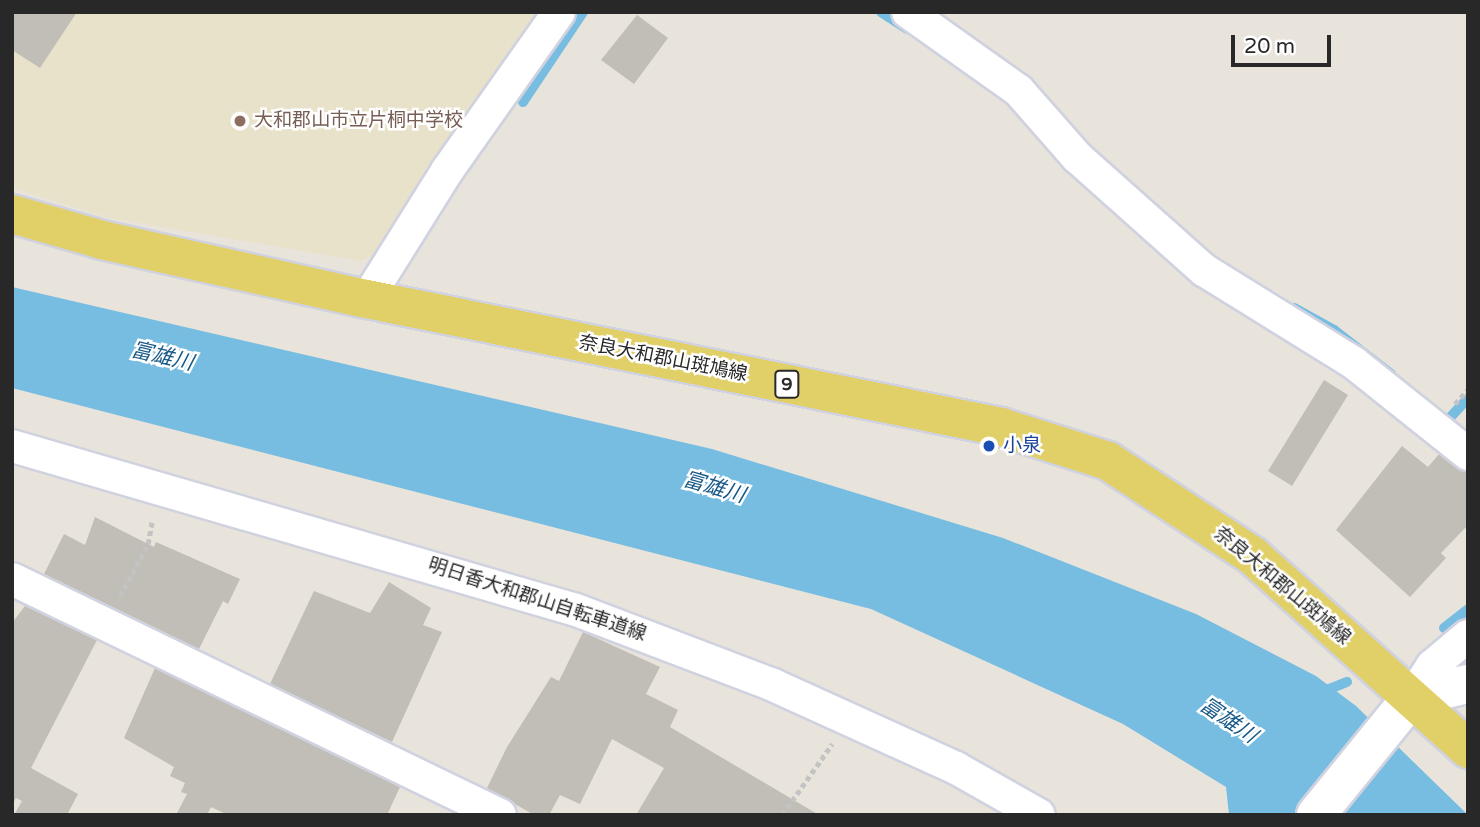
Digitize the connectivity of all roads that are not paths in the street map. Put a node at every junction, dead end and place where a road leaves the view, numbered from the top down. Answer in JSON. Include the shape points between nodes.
{"nodes":[{"id":1,"x":559,"y":12,"type":"edge"},
{"id":2,"x":908,"y":12,"type":"edge"},
{"id":3,"x":12,"y":214,"type":"edge"},
{"id":4,"x":367,"y":299,"type":"junction"},
{"id":5,"x":12,"y":446,"type":"edge"},
{"id":6,"x":1468,"y":454,"type":"edge"},
{"id":7,"x":12,"y":579,"type":"edge"},
{"id":8,"x":1468,"y":636,"type":"edge"},
{"id":9,"x":1468,"y":684,"type":"edge"},
{"id":10,"x":1403,"y":706,"type":"junction"},
{"id":11,"x":1468,"y":749,"type":"edge"},
{"id":12,"x":500,"y":815,"type":"edge"},
{"id":13,"x":1039,"y":815,"type":"edge"},
{"id":14,"x":1316,"y":815,"type":"edge"}],
"edges":[{"from":1,"to":4,"type":"street","via":[[447,171]]},
{"from":2,"to":6,"type":"street","via":[[1019,91],[1077,157],[1204,270],[1345,357]]},
{"from":3,"to":4,"type":"main road","name":"奈良大和郡山斑鳩線","number":"9","via":[[102,240]]},
{"from":4,"to":10,"type":"main road","name":"奈良大和郡山斑鳩線","number":"9","via":[[1001,427],[1108,461],[1253,556]]},
{"from":5,"to":13,"type":"street","name":"明日香大和郡山自転車道線","via":[[513,587],[708,657],[956,768]]},
{"from":7,"to":12,"type":"street"},
{"from":8,"to":10,"type":"street","via":[[1432,666]]},
{"from":9,"to":10,"type":"main road"},
{"from":10,"to":11,"type":"main road","name":"奈良大和郡山斑鳩線","number":"9"},
{"from":10,"to":14,"type":"main road"}]}
